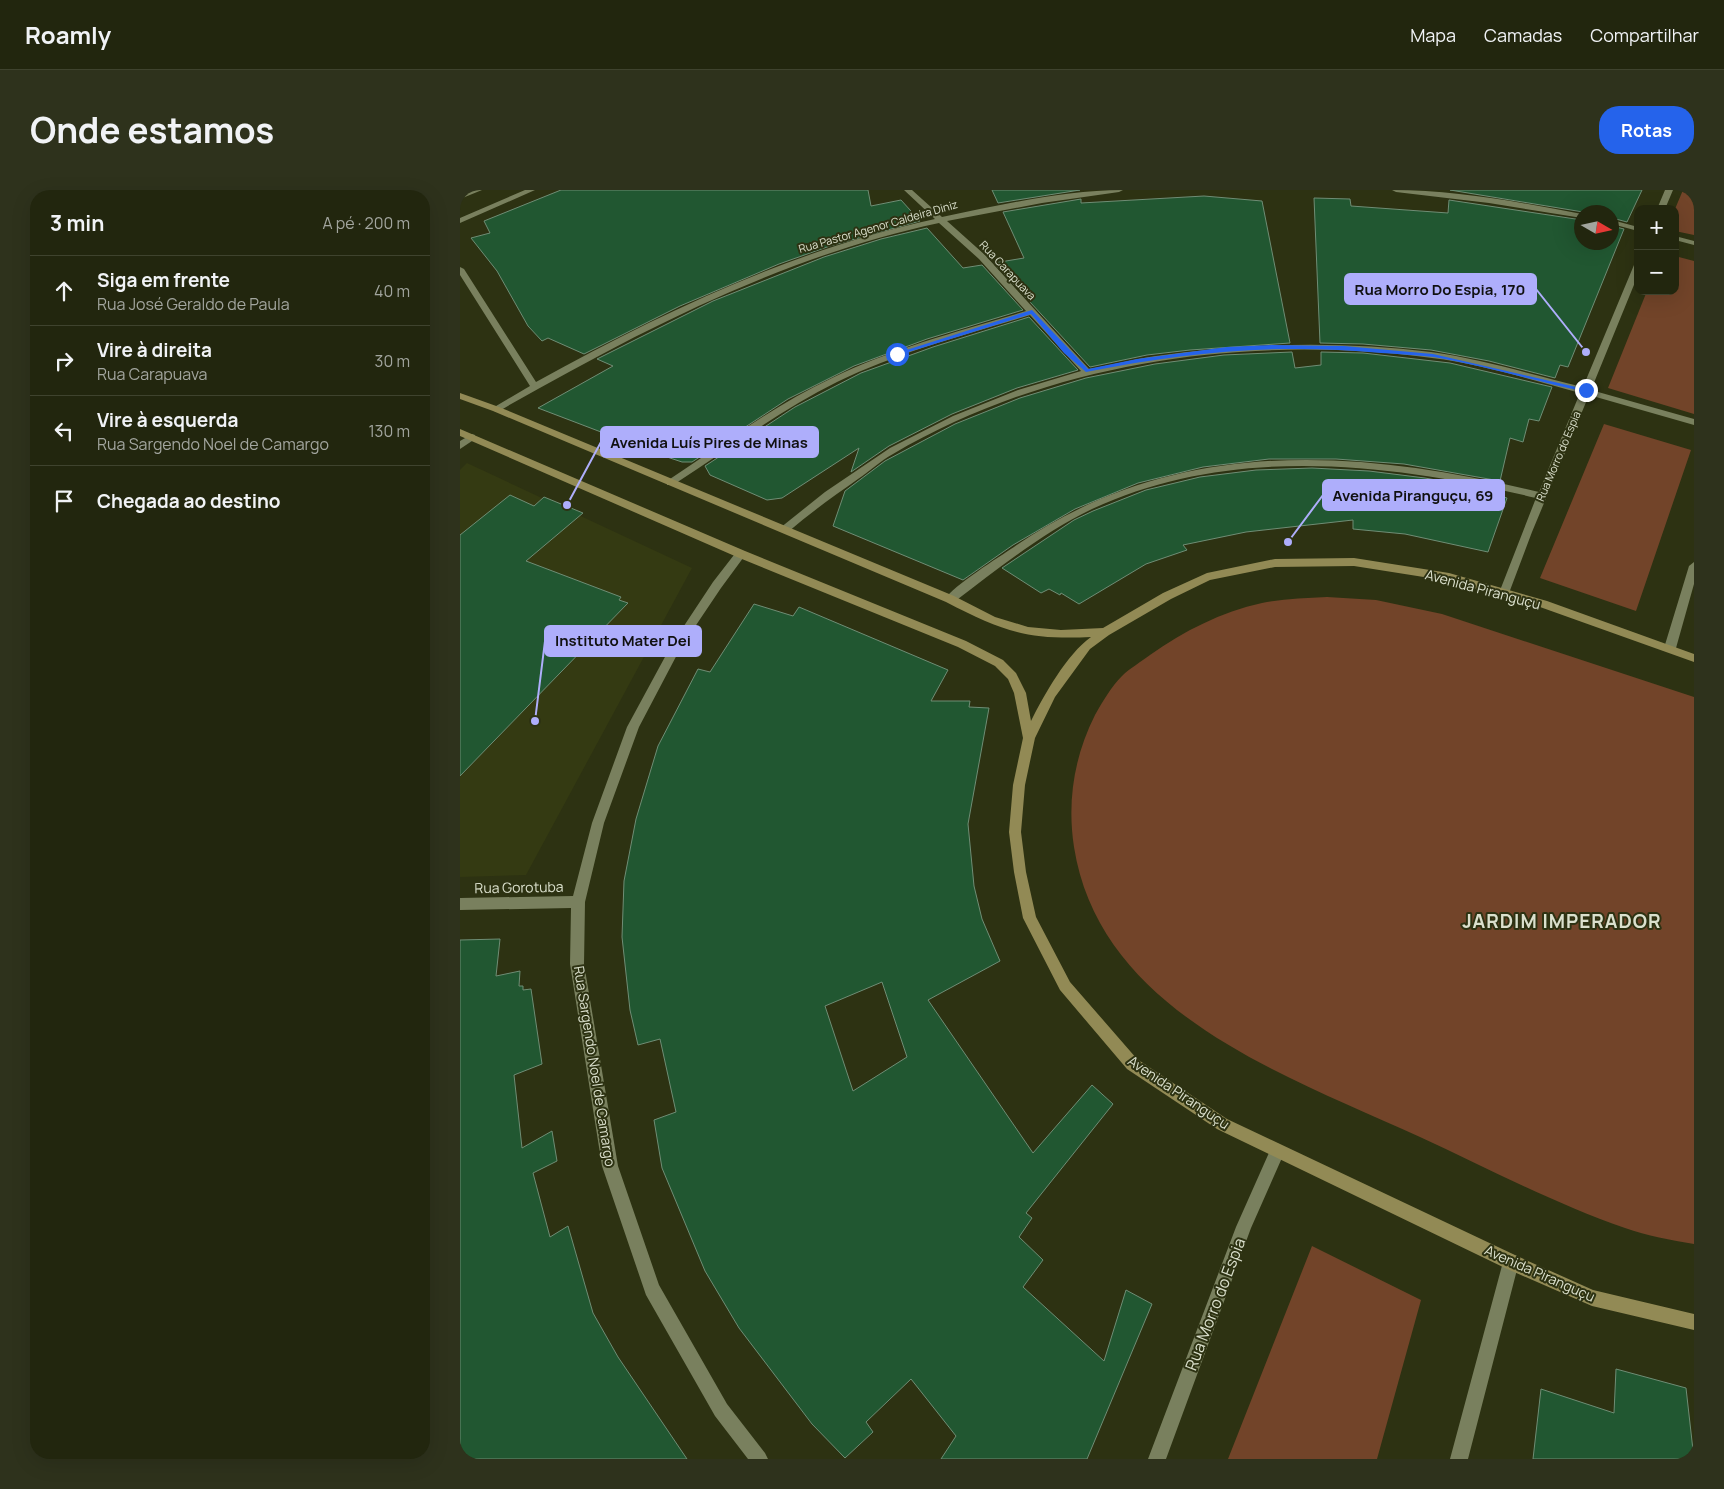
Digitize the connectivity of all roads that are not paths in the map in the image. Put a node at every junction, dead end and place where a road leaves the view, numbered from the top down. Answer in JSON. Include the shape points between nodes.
{"nodes":[{"id":1,"x":478,"y":190,"type":"edge"},
{"id":2,"x":531,"y":190,"type":"edge"},
{"id":3,"x":908,"y":190,"type":"edge"},
{"id":4,"x":1119,"y":190,"type":"edge"},
{"id":5,"x":1396,"y":190,"type":"edge"},
{"id":6,"x":1669,"y":190,"type":"edge"},
{"id":7,"x":460,"y":197,"type":"edge"},
{"id":8,"x":1663,"y":205,"type":"edge"},
{"id":9,"x":1574,"y":214,"type":"edge"},
{"id":10,"x":940,"y":220,"type":"junction"},
{"id":11,"x":460,"y":221,"type":"edge"},
{"id":12,"x":1619,"y":224,"type":"edge"},
{"id":13,"x":1634,"y":227,"type":"edge"},
{"id":14,"x":1679,"y":239,"type":"edge"},
{"id":15,"x":1694,"y":243,"type":"edge"},
{"id":16,"x":460,"y":269,"type":"edge"},
{"id":17,"x":1634,"y":275,"type":"edge"},
{"id":18,"x":1032,"y":312,"type":"junction"},
{"id":19,"x":1086,"y":371,"type":"junction"},
{"id":20,"x":535,"y":387,"type":"junction"},
{"id":21,"x":1586,"y":390,"type":"junction"},
{"id":22,"x":460,"y":396,"type":"edge"},
{"id":23,"x":496,"y":409,"type":"junction"},
{"id":24,"x":1694,"y":422,"type":"edge"},
{"id":25,"x":460,"y":432,"type":"edge"},
{"id":26,"x":472,"y":437,"type":"junction"},
{"id":27,"x":460,"y":446,"type":"edge"},
{"id":28,"x":670,"y":484,"type":"junction"},
{"id":29,"x":1541,"y":496,"type":"junction"},
{"id":30,"x":784,"y":530,"type":"junction"},
{"id":31,"x":741,"y":554,"type":"junction"},
{"id":32,"x":1694,"y":566,"type":"edge"},
{"id":33,"x":1504,"y":593,"type":"junction"},
{"id":34,"x":950,"y":599,"type":"junction"},
{"id":35,"x":1105,"y":632,"type":"junction"},
{"id":36,"x":1670,"y":648,"type":"junction"},
{"id":37,"x":1694,"y":658,"type":"edge"},
{"id":38,"x":1029,"y":738,"type":"junction"},
{"id":39,"x":578,"y":902,"type":"junction"},
{"id":40,"x":460,"y":904,"type":"edge"},
{"id":41,"x":1276,"y":1151,"type":"junction"},
{"id":42,"x":1511,"y":1262,"type":"junction"},
{"id":43,"x":1694,"y":1322,"type":"edge"},
{"id":44,"x":759,"y":1459,"type":"edge"},
{"id":45,"x":1157,"y":1459,"type":"edge"},
{"id":46,"x":1459,"y":1459,"type":"edge"}],
"edges":[{"from":1,"to":7,"type":"street"},
{"from":2,"to":11,"type":"street"},
{"from":3,"to":10,"type":"street","name":"Rua Carapuava"},
{"from":4,"to":10,"type":"street","name":"Rua Pastor Agenor Caldeira Diniz","via":[[1038,200]]},
{"from":5,"to":9,"type":"street","via":[[1514,202]]},
{"from":6,"to":8,"type":"street"},
{"from":10,"to":18,"type":"street","name":"Rua Carapuava","via":[[975,250]]},
{"from":10,"to":20,"type":"street","name":"Rua Pastor Agenor Caldeira Diniz","via":[[817,254],[718,292]]},
{"from":12,"to":13,"type":"street"},
{"from":14,"to":15,"type":"street"},
{"from":16,"to":20,"type":"street"},
{"from":17,"to":21,"type":"street","name":"Rua Morro do Espia"},
{"from":18,"to":19,"type":"street","name":"Rua Carapuava"},
{"from":18,"to":28,"type":"street","via":[[897,354],[836,380],[791,403]]},
{"from":19,"to":21,"type":"street","via":[[1137,360],[1227,349],[1272,346],[1344,348],[1433,356]]},
{"from":19,"to":30,"type":"street","via":[[967,412],[891,450]]},
{"from":20,"to":23,"type":"street","name":"Rua Pastor Agenor Caldeira Diniz"},
{"from":21,"to":24,"type":"street"},
{"from":21,"to":29,"type":"street","name":"Rua Morro do Espia"},
{"from":22,"to":23,"type":"main road"},
{"from":23,"to":28,"type":"main road"},
{"from":25,"to":26,"type":"main road"},
{"from":26,"to":27,"type":"street"},
{"from":26,"to":31,"type":"main road"},
{"from":28,"to":30,"type":"main road"},
{"from":29,"to":33,"type":"street","name":"Rua Morro do Espia"},
{"from":29,"to":34,"type":"street","via":[[1452,475],[1367,463],[1294,462],[1224,468],[1180,476],[1108,498],[1048,529]]},
{"from":30,"to":34,"type":"main road"},
{"from":31,"to":38,"type":"main road","via":[[962,644],[998,663],[1012,676],[1020,693]]},
{"from":31,"to":39,"type":"street","name":"Rua Sargendo Noel de Camargo","via":[[676,647],[633,727],[598,823]]},
{"from":32,"to":36,"type":"street"},
{"from":33,"to":35,"type":"main road","name":"Avenida Piranguçu","via":[[1449,577],[1354,562],[1274,563],[1206,577]]},
{"from":33,"to":36,"type":"main road","name":"Avenida Piranguçu"},
{"from":34,"to":35,"type":"main road","via":[[1017,630],[1058,634]]},
{"from":35,"to":38,"type":"main road","name":"Avenida Piranguçu","via":[[1086,646],[1072,664],[1050,695]]},
{"from":36,"to":37,"type":"main road","name":"Avenida Piranguçu"},
{"from":38,"to":41,"type":"main road","name":"Avenida Piranguçu","via":[[1019,785],[1016,822],[1020,872],[1030,918],[1065,986],[1132,1064],[1222,1124]]},
{"from":39,"to":40,"type":"street","name":"Rua Gorotuba"},
{"from":39,"to":44,"type":"street","name":"Rua Sargendo Noel de Camargo","via":[[577,964],[613,1174],[652,1289],[721,1410]]},
{"from":41,"to":42,"type":"main road","name":"Avenida Piranguçu"},
{"from":41,"to":45,"type":"street","name":"Rua Morro do Espia"},
{"from":42,"to":43,"type":"main road","name":"Avenida Piranguçu","via":[[1592,1298]]},
{"from":42,"to":46,"type":"street"}]}
